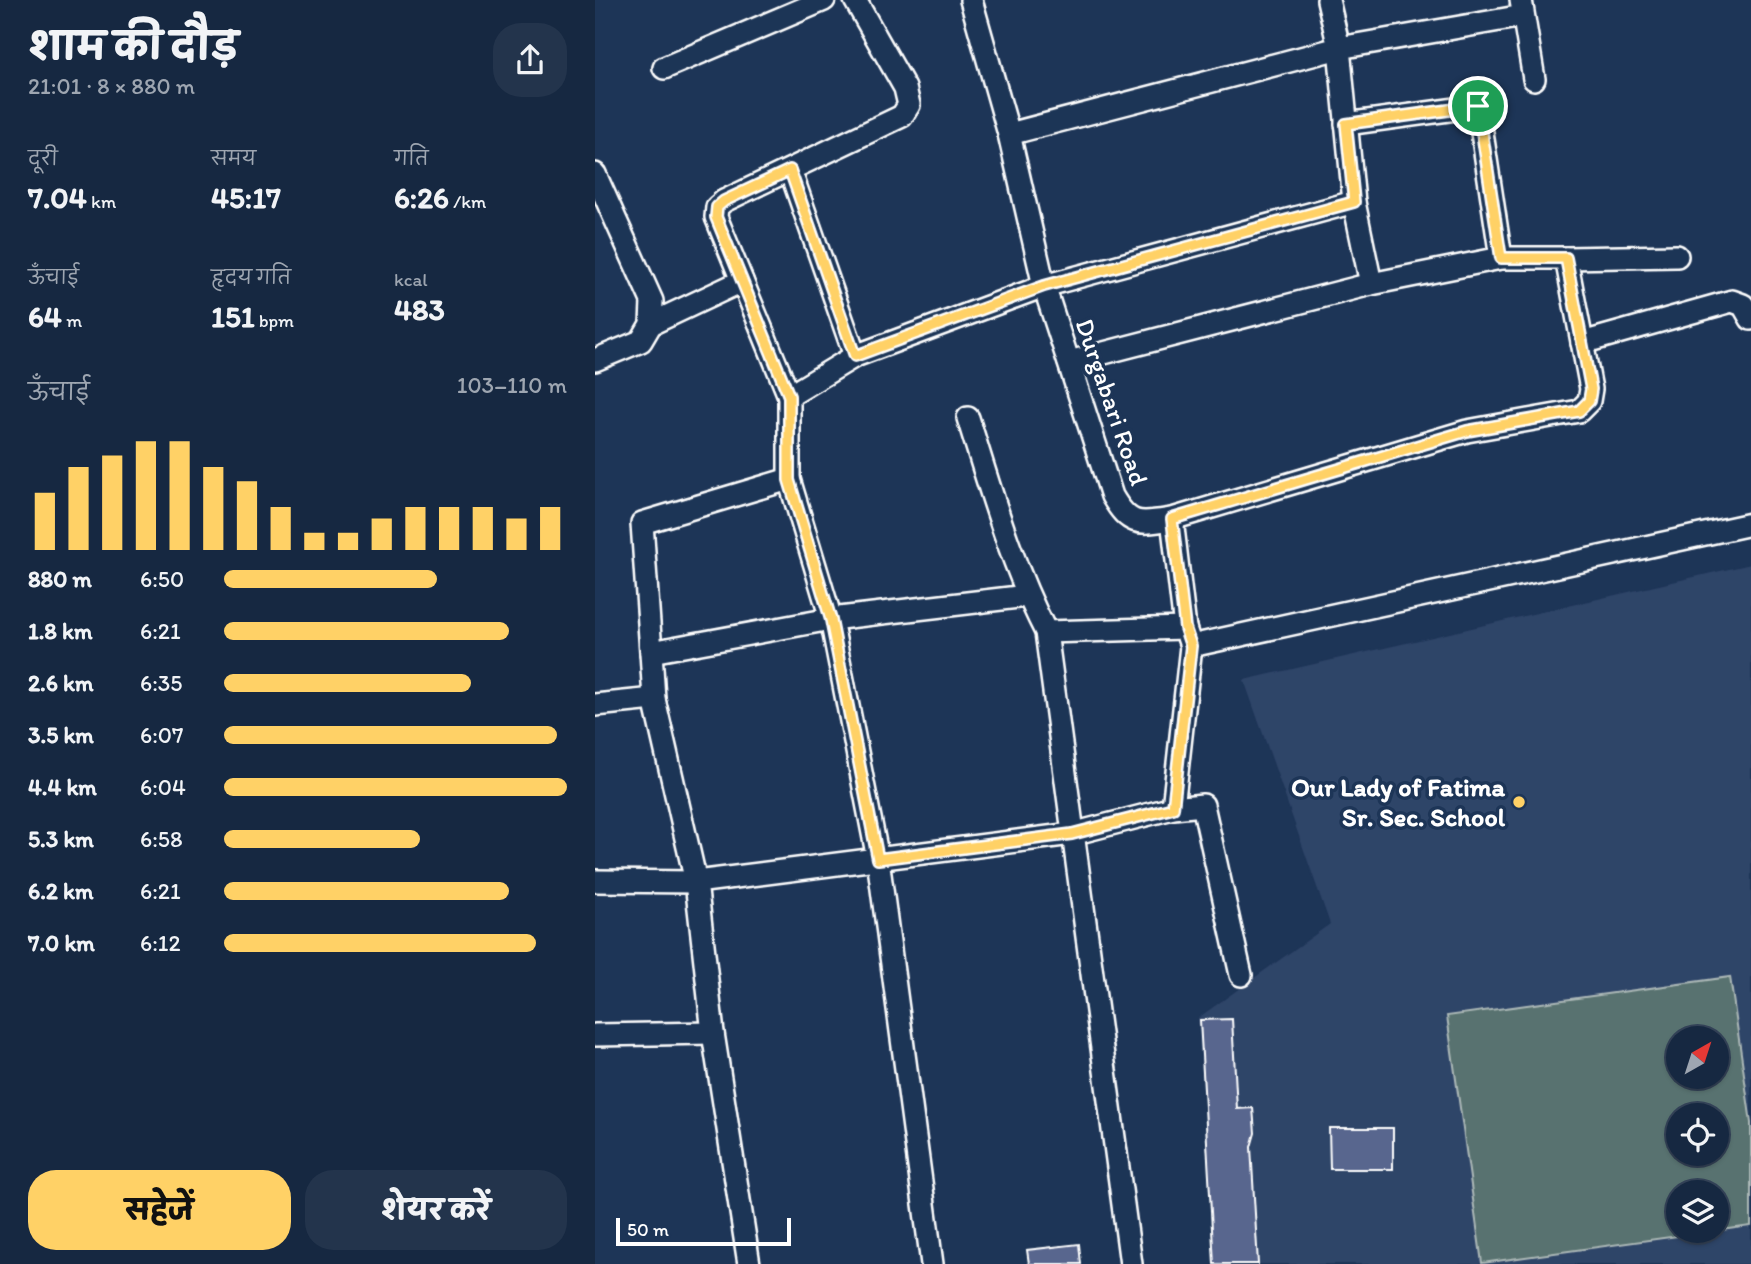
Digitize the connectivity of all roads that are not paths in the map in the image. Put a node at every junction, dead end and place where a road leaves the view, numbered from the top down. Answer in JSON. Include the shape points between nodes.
{"nodes":[{"id":1,"x":824,"y":0,"type":"edge"},
{"id":2,"x":855,"y":0,"type":"edge"},
{"id":3,"x":971,"y":0,"type":"edge"},
{"id":4,"x":1328,"y":0,"type":"edge"},
{"id":5,"x":1522,"y":8,"type":"edge"},
{"id":6,"x":1339,"y":48,"type":"junction"},
{"id":7,"x":664,"y":68,"type":"dead end"},
{"id":8,"x":1534,"y":79,"type":"dead end"},
{"id":9,"x":1346,"y":124,"type":"junction"},
{"id":10,"x":1009,"y":134,"type":"junction"},
{"id":11,"x":790,"y":170,"type":"junction"},
{"id":12,"x":595,"y":174,"type":"edge"},
{"id":13,"x":1354,"y":202,"type":"junction"},
{"id":14,"x":1677,"y":256,"type":"dead end"},
{"id":15,"x":1501,"y":258,"type":"junction"},
{"id":16,"x":1566,"y":258,"type":"junction"},
{"id":17,"x":742,"y":281,"type":"junction"},
{"id":18,"x":1371,"y":284,"type":"junction"},
{"id":19,"x":1044,"y":286,"type":"junction"},
{"id":20,"x":1751,"y":319,"type":"edge"},
{"id":21,"x":651,"y":324,"type":"junction"},
{"id":22,"x":1582,"y":343,"type":"junction"},
{"id":23,"x":855,"y":356,"type":"junction"},
{"id":24,"x":595,"y":360,"type":"edge"},
{"id":25,"x":1069,"y":362,"type":"junction"},
{"id":26,"x":789,"y":396,"type":"junction"},
{"id":27,"x":968,"y":418,"type":"dead end"},
{"id":28,"x":789,"y":480,"type":"junction"},
{"id":29,"x":1172,"y":519,"type":"junction"},
{"id":30,"x":1751,"y":524,"type":"edge"},
{"id":31,"x":1027,"y":596,"type":"junction"},
{"id":32,"x":831,"y":620,"type":"junction"},
{"id":33,"x":1046,"y":632,"type":"junction"},
{"id":34,"x":1188,"y":637,"type":"junction"},
{"id":35,"x":651,"y":652,"type":"junction"},
{"id":36,"x":655,"y":699,"type":"junction"},
{"id":37,"x":595,"y":705,"type":"edge"},
{"id":38,"x":1173,"y":808,"type":"junction"},
{"id":39,"x":1072,"y":834,"type":"junction"},
{"id":40,"x":878,"y":859,"type":"junction"},
{"id":41,"x":595,"y":881,"type":"edge"},
{"id":42,"x":696,"y":882,"type":"junction"},
{"id":43,"x":1241,"y":975,"type":"dead end"},
{"id":44,"x":713,"y":1032,"type":"junction"},
{"id":45,"x":595,"y":1035,"type":"edge"},
{"id":46,"x":749,"y":1264,"type":"edge"},
{"id":47,"x":932,"y":1264,"type":"edge"},
{"id":48,"x":1131,"y":1264,"type":"edge"}],
"edges":[{"from":1,"to":7,"type":"street"},
{"from":2,"to":11,"type":"street","via":[[905,88],[909,105],[902,116]]},
{"from":3,"to":10,"type":"street","name":"Durgabari Road"},
{"from":4,"to":6,"type":"street"},
{"from":5,"to":6,"type":"street"},
{"from":5,"to":8,"type":"street"},
{"from":6,"to":9,"type":"street"},
{"from":6,"to":10,"type":"street"},
{"from":9,"to":13,"type":"street"},
{"from":9,"to":15,"type":"street","via":[[1478,106]]},
{"from":10,"to":19,"type":"street","name":"Durgabari Road"},
{"from":11,"to":17,"type":"street","via":[[717,207],[716,217]]},
{"from":11,"to":23,"type":"street"},
{"from":12,"to":21,"type":"street","via":[[652,301]]},
{"from":13,"to":18,"type":"street"},
{"from":13,"to":19,"type":"street"},
{"from":14,"to":16,"type":"street"},
{"from":15,"to":16,"type":"street"},
{"from":15,"to":18,"type":"street"},
{"from":16,"to":22,"type":"street"},
{"from":17,"to":21,"type":"street"},
{"from":17,"to":26,"type":"street"},
{"from":18,"to":25,"type":"street"},
{"from":19,"to":23,"type":"street"},
{"from":19,"to":25,"type":"street","name":"Durgabari Road"},
{"from":20,"to":22,"type":"street","via":[[1743,304],[1733,301]]},
{"from":21,"to":24,"type":"street","via":[[641,341]]},
{"from":22,"to":29,"type":"street","name":"Durgabari Road","via":[[1591,389],[1589,401],[1579,411],[1467,431]]},
{"from":23,"to":26,"type":"street"},
{"from":25,"to":29,"type":"street","name":"Durgabari Road","via":[[1112,496],[1123,515],[1140,524]]},
{"from":26,"to":28,"type":"street"},
{"from":27,"to":31,"type":"street"},
{"from":28,"to":32,"type":"street"},
{"from":28,"to":35,"type":"street","via":[[642,523]]},
{"from":29,"to":34,"type":"street"},
{"from":30,"to":34,"type":"street"},
{"from":31,"to":32,"type":"street"},
{"from":31,"to":33,"type":"street"},
{"from":32,"to":35,"type":"street"},
{"from":32,"to":40,"type":"street"},
{"from":33,"to":34,"type":"street"},
{"from":33,"to":39,"type":"street"},
{"from":34,"to":38,"type":"street"},
{"from":35,"to":36,"type":"street"},
{"from":36,"to":37,"type":"street"},
{"from":36,"to":42,"type":"street"},
{"from":38,"to":39,"type":"street"},
{"from":38,"to":43,"type":"street","via":[[1203,805]]},
{"from":39,"to":40,"type":"street"},
{"from":39,"to":48,"type":"street"},
{"from":40,"to":42,"type":"street"},
{"from":40,"to":47,"type":"street"},
{"from":41,"to":42,"type":"street"},
{"from":42,"to":44,"type":"street"},
{"from":44,"to":45,"type":"street"},
{"from":44,"to":46,"type":"street"}]}
